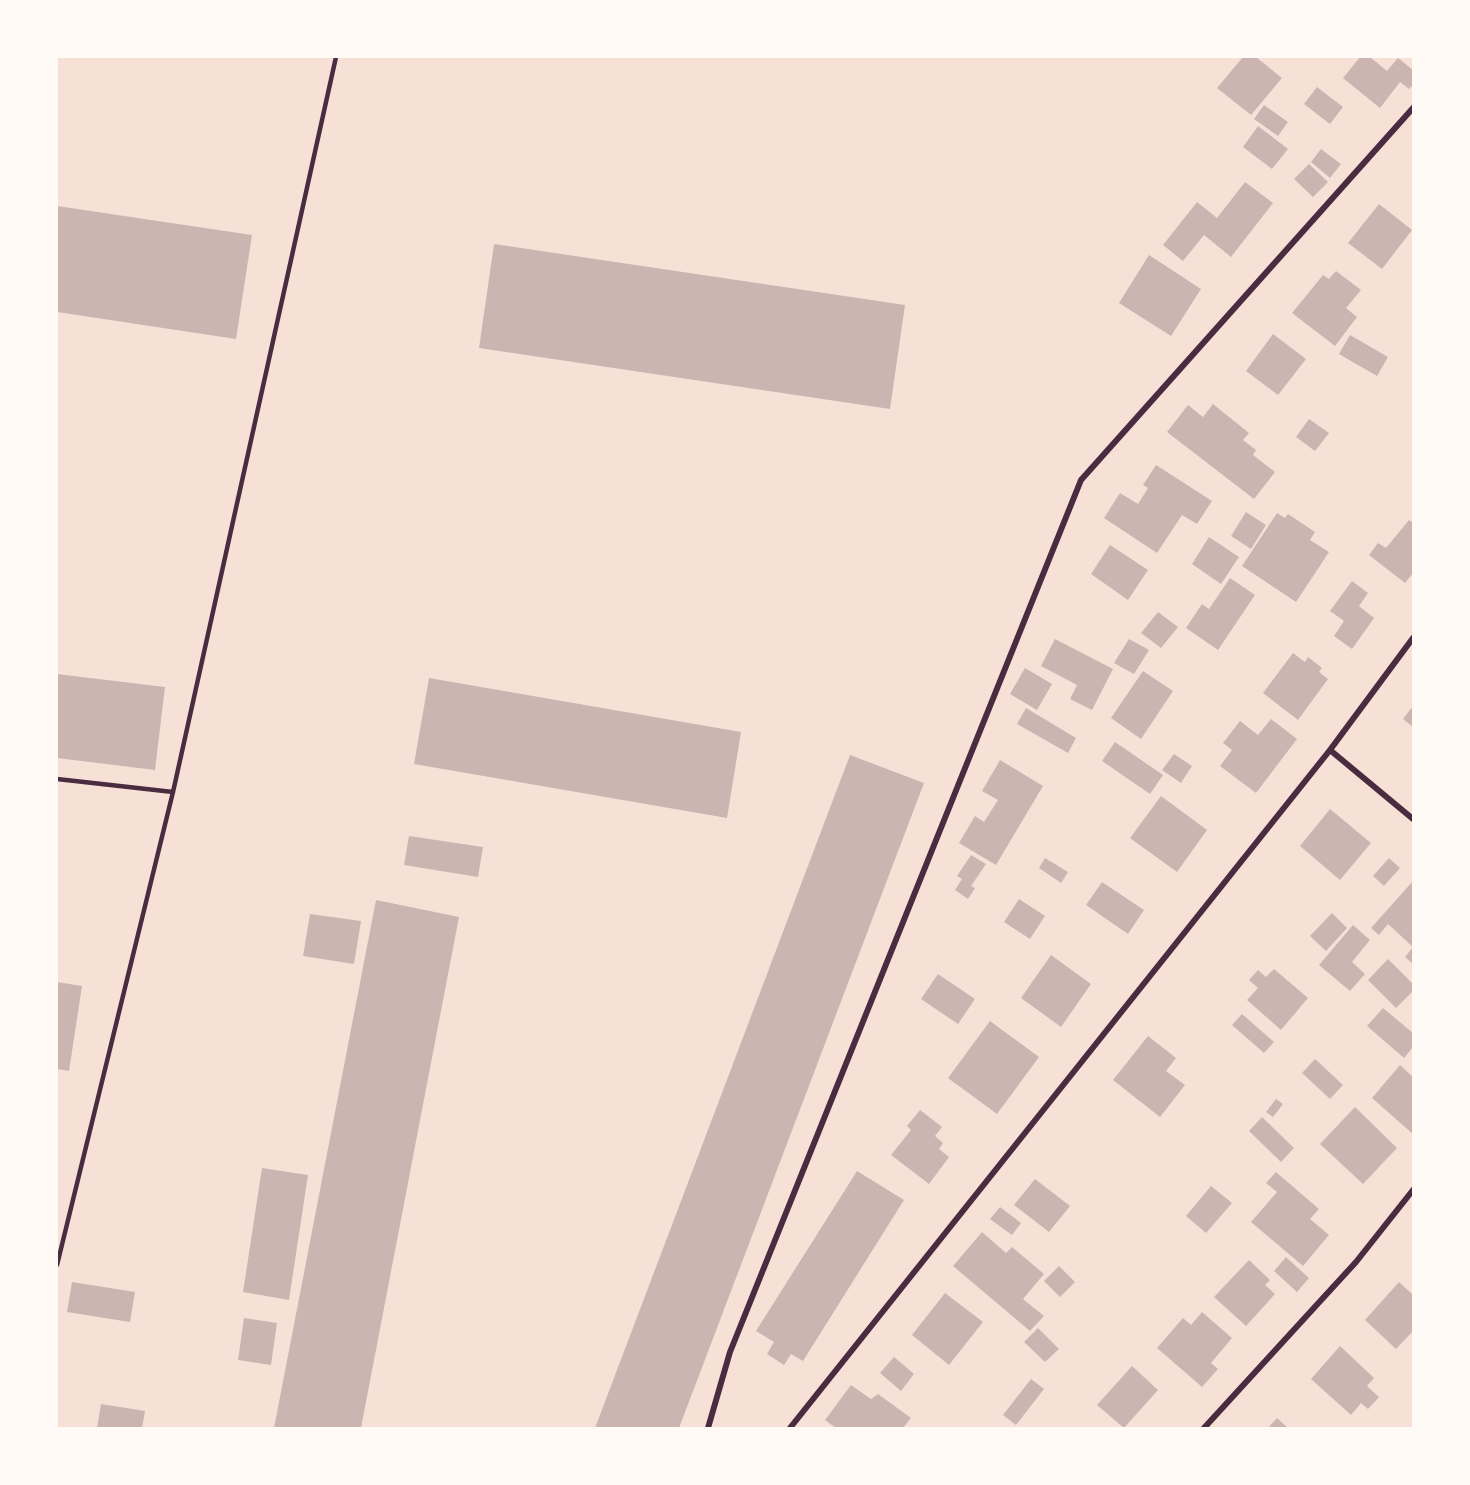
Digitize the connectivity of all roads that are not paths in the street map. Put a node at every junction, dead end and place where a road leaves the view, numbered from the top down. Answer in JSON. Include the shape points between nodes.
{"nodes":[{"id":1,"x":336,"y":57,"type":"edge"},
{"id":2,"x":1413,"y":108,"type":"edge"},
{"id":3,"x":1413,"y":638,"type":"edge"},
{"id":4,"x":1330,"y":750,"type":"junction"},
{"id":5,"x":57,"y":779,"type":"edge"},
{"id":6,"x":173,"y":792,"type":"junction"},
{"id":7,"x":1413,"y":819,"type":"edge"},
{"id":8,"x":1413,"y":1190,"type":"edge"},
{"id":9,"x":57,"y":1265,"type":"edge"},
{"id":10,"x":708,"y":1428,"type":"edge"},
{"id":11,"x":790,"y":1428,"type":"edge"},
{"id":12,"x":1203,"y":1428,"type":"edge"}],
"edges":[{"from":1,"to":6,"type":"lane"},
{"from":2,"to":10,"type":"street","via":[[1081,480],[730,1352]]},
{"from":3,"to":4,"type":"street"},
{"from":4,"to":7,"type":"street"},
{"from":4,"to":11,"type":"street"},
{"from":5,"to":6,"type":"lane"},
{"from":6,"to":9,"type":"lane"},
{"from":8,"to":12,"type":"street","via":[[1356,1262]]}]}
